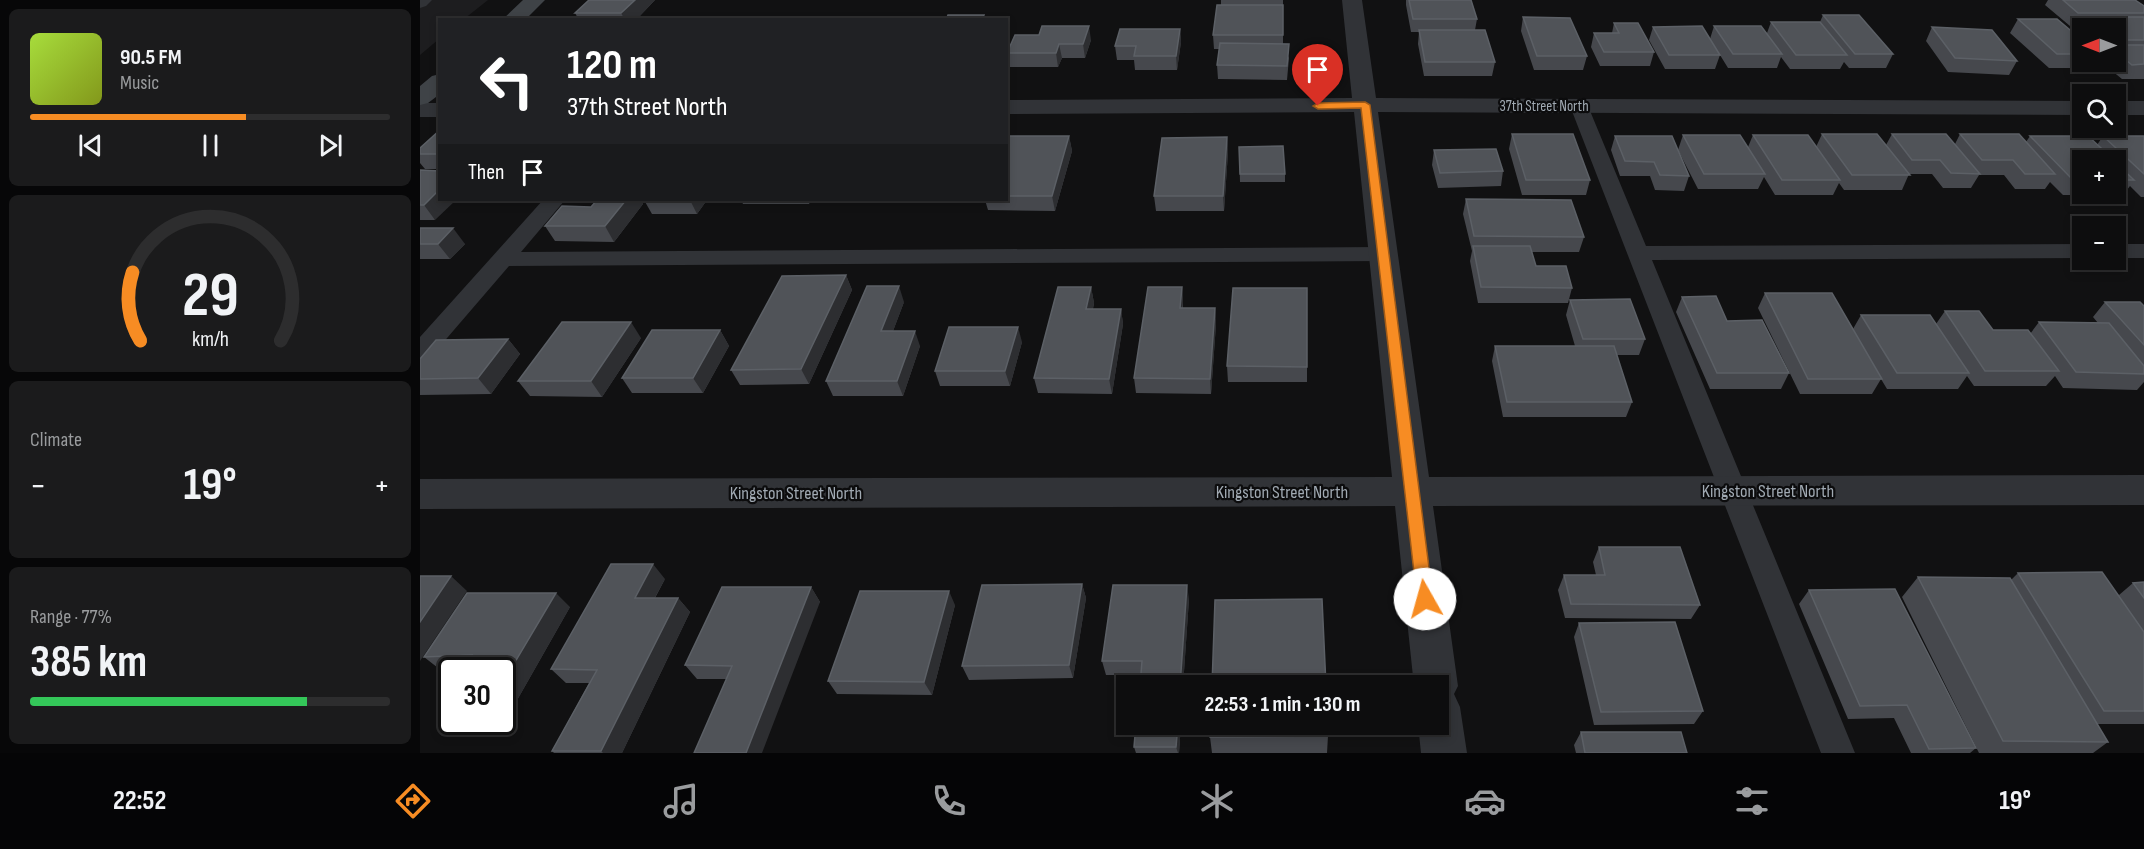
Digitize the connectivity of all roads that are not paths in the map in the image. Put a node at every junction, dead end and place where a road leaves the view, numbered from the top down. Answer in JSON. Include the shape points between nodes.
{"nodes":[{"id":1,"x":424,"y":0,"type":"edge"},
{"id":2,"x":535,"y":0,"type":"edge"},
{"id":3,"x":1353,"y":0,"type":"edge"},
{"id":4,"x":420,"y":3,"type":"edge"},
{"id":5,"x":514,"y":18,"type":"edge"},
{"id":6,"x":438,"y":83,"type":"edge"},
{"id":7,"x":420,"y":98,"type":"edge"},
{"id":8,"x":1365,"y":105,"type":"junction"},
{"id":9,"x":1579,"y":106,"type":"junction"},
{"id":10,"x":1008,"y":107,"type":"edge"},
{"id":11,"x":2072,"y":108,"type":"edge"},
{"id":12,"x":2126,"y":108,"type":"edge"},
{"id":13,"x":2144,"y":108,"type":"edge"},
{"id":14,"x":420,"y":110,"type":"edge"},
{"id":15,"x":438,"y":110,"type":"edge"},
{"id":16,"x":553,"y":201,"type":"edge"},
{"id":17,"x":2072,"y":251,"type":"edge"},
{"id":18,"x":2126,"y":251,"type":"edge"},
{"id":19,"x":2144,"y":251,"type":"edge"},
{"id":20,"x":1637,"y":253,"type":"junction"},
{"id":21,"x":1383,"y":254,"type":"junction"},
{"id":22,"x":502,"y":259,"type":"junction"},
{"id":23,"x":420,"y":353,"type":"edge"},
{"id":24,"x":2144,"y":490,"type":"edge"},
{"id":25,"x":1412,"y":491,"type":"junction"},
{"id":26,"x":1732,"y":491,"type":"junction"},
{"id":27,"x":420,"y":494,"type":"edge"},
{"id":28,"x":1435,"y":675,"type":"edge"},
{"id":29,"x":1442,"y":735,"type":"edge"},
{"id":30,"x":1444,"y":753,"type":"edge"},
{"id":31,"x":1838,"y":753,"type":"edge"}],
"edges":[{"from":1,"to":4,"type":"lane"},
{"from":2,"to":5,"type":"main road"},
{"from":3,"to":8,"type":"street"},
{"from":6,"to":7,"type":"main road"},
{"from":8,"to":9,"type":"street","name":"37th Street North"},
{"from":8,"to":10,"type":"street","name":"37th Street North"},
{"from":8,"to":21,"type":"street"},
{"from":9,"to":11,"type":"street","name":"37th Street North"},
{"from":9,"to":20,"type":"lane"},
{"from":12,"to":13,"type":"street"},
{"from":14,"to":15,"type":"street"},
{"from":16,"to":22,"type":"lane"},
{"from":17,"to":20,"type":"lane"},
{"from":18,"to":19,"type":"lane"},
{"from":20,"to":26,"type":"lane"},
{"from":21,"to":22,"type":"lane"},
{"from":21,"to":25,"type":"street"},
{"from":22,"to":23,"type":"lane"},
{"from":24,"to":26,"type":"street","name":"Kingston Street North"},
{"from":25,"to":26,"type":"street","name":"Kingston Street North"},
{"from":25,"to":27,"type":"street","name":"Kingston Street North"},
{"from":25,"to":28,"type":"street"},
{"from":26,"to":31,"type":"lane"},
{"from":29,"to":30,"type":"street"}]}
